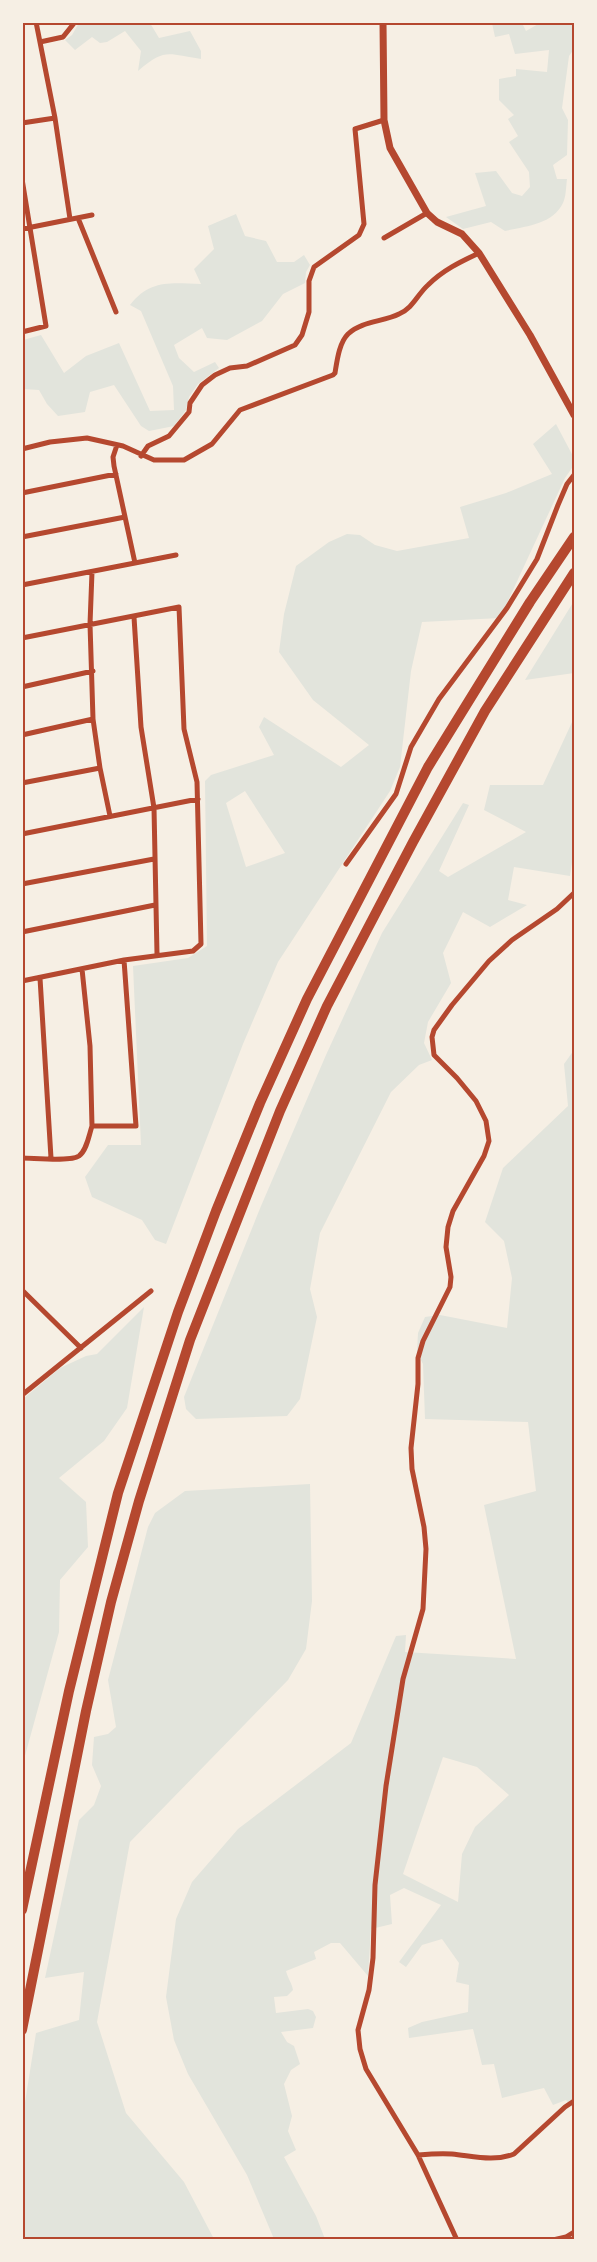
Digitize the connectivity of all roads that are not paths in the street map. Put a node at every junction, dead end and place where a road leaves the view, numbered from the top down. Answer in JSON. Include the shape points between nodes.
{"nodes":[{"id":1,"x":36,"y":22,"type":"edge"},
{"id":2,"x":75,"y":22,"type":"edge"},
{"id":3,"x":383,"y":22,"type":"edge"},
{"id":4,"x":40,"y":42,"type":"junction"},
{"id":5,"x":54,"y":118,"type":"junction"},
{"id":6,"x":384,"y":120,"type":"junction"},
{"id":7,"x":22,"y":123,"type":"edge"},
{"id":8,"x":22,"y":179,"type":"edge"},
{"id":9,"x":427,"y":213,"type":"junction"},
{"id":10,"x":92,"y":215,"type":"dead end"},
{"id":11,"x":78,"y":218,"type":"junction"},
{"id":12,"x":70,"y":219,"type":"junction"},
{"id":13,"x":26,"y":228,"type":"edge"},
{"id":14,"x":384,"y":238,"type":"dead end"},
{"id":15,"x":478,"y":253,"type":"junction"},
{"id":16,"x":116,"y":312,"type":"dead end"},
{"id":17,"x":22,"y":332,"type":"edge"},
{"id":18,"x":574,"y":415,"type":"edge"},
{"id":19,"x":117,"y":445,"type":"junction"},
{"id":20,"x":22,"y":449,"type":"edge"},
{"id":21,"x":141,"y":456,"type":"junction"},
{"id":22,"x":116,"y":474,"type":"junction"},
{"id":23,"x":574,"y":475,"type":"edge"},
{"id":24,"x":22,"y":493,"type":"edge"},
{"id":25,"x":125,"y":517,"type":"junction"},
{"id":26,"x":22,"y":537,"type":"edge"},
{"id":27,"x":574,"y":537,"type":"edge"},
{"id":28,"x":176,"y":555,"type":"dead end"},
{"id":29,"x":135,"y":563,"type":"junction"},
{"id":30,"x":92,"y":572,"type":"junction"},
{"id":31,"x":574,"y":573,"type":"edge"},
{"id":32,"x":22,"y":585,"type":"edge"},
{"id":33,"x":134,"y":617,"type":"junction"},
{"id":34,"x":90,"y":624,"type":"junction"},
{"id":35,"x":22,"y":638,"type":"edge"},
{"id":36,"x":93,"y":671,"type":"junction"},
{"id":37,"x":22,"y":687,"type":"edge"},
{"id":38,"x":93,"y":719,"type":"junction"},
{"id":39,"x":22,"y":735,"type":"edge"},
{"id":40,"x":100,"y":768,"type":"junction"},
{"id":41,"x":22,"y":783,"type":"edge"},
{"id":42,"x":198,"y":799,"type":"junction"},
{"id":43,"x":154,"y":808,"type":"junction"},
{"id":44,"x":110,"y":816,"type":"junction"},
{"id":45,"x":22,"y":834,"type":"edge"},
{"id":46,"x":154,"y":859,"type":"junction"},
{"id":47,"x":346,"y":864,"type":"dead end"},
{"id":48,"x":22,"y":884,"type":"edge"},
{"id":49,"x":574,"y":893,"type":"edge"},
{"id":50,"x":155,"y":906,"type":"junction"},
{"id":51,"x":22,"y":932,"type":"edge"},
{"id":52,"x":157,"y":954,"type":"junction"},
{"id":53,"x":124,"y":960,"type":"junction"},
{"id":54,"x":82,"y":969,"type":"junction"},
{"id":55,"x":40,"y":978,"type":"junction"},
{"id":56,"x":22,"y":981,"type":"edge"},
{"id":57,"x":92,"y":1126,"type":"junction"},
{"id":58,"x":22,"y":1158,"type":"edge"},
{"id":59,"x":51,"y":1158,"type":"junction"},
{"id":60,"x":22,"y":1290,"type":"edge"},
{"id":61,"x":151,"y":1291,"type":"dead end"},
{"id":62,"x":81,"y":1348,"type":"junction"},
{"id":63,"x":22,"y":1395,"type":"edge"},
{"id":64,"x":22,"y":1910,"type":"edge"},
{"id":65,"x":22,"y":2030,"type":"edge"},
{"id":66,"x":574,"y":2102,"type":"edge"},
{"id":67,"x":418,"y":2155,"type":"junction"},
{"id":68,"x":574,"y":2232,"type":"edge"},
{"id":69,"x":457,"y":2240,"type":"edge"},
{"id":70,"x":553,"y":2240,"type":"edge"}],
"edges":[{"from":1,"to":4,"type":"street"},
{"from":2,"to":4,"type":"street","via":[[63,37]]},
{"from":3,"to":6,"type":"street"},
{"from":4,"to":5,"type":"street"},
{"from":5,"to":7,"type":"street"},
{"from":5,"to":12,"type":"street"},
{"from":6,"to":9,"type":"street","via":[[390,148]]},
{"from":6,"to":21,"type":"street","via":[[355,129],[364,224],[359,235],[314,267],[309,281],[309,312],[295,345],[247,366],[230,368],[202,385],[190,403],[189,412],[169,436],[148,446]]},
{"from":8,"to":13,"type":"street","via":[[30,220]]},
{"from":9,"to":14,"type":"street"},
{"from":9,"to":15,"type":"street","via":[[462,234]]},
{"from":10,"to":11,"type":"street"},
{"from":11,"to":12,"type":"street"},
{"from":11,"to":16,"type":"street"},
{"from":12,"to":13,"type":"street"},
{"from":13,"to":17,"type":"street","via":[[46,326]]},
{"from":15,"to":18,"type":"street"},
{"from":15,"to":21,"type":"street","via":[[445,270],[408,309],[365,324],[347,335],[333,375],[240,410],[212,444],[192,457],[162,461]]},
{"from":19,"to":20,"type":"street","via":[[78,438]]},
{"from":19,"to":21,"type":"street"},
{"from":19,"to":22,"type":"street","via":[[113,457]]},
{"from":22,"to":24,"type":"street"},
{"from":22,"to":25,"type":"street"},
{"from":23,"to":47,"type":"street","via":[[537,559],[507,608],[439,699],[411,747],[396,794]]},
{"from":25,"to":26,"type":"street"},
{"from":25,"to":29,"type":"street"},
{"from":27,"to":64,"type":"highway","via":[[423,777],[308,999],[220,1200],[118,1493],[69,1691]]},
{"from":28,"to":29,"type":"street"},
{"from":29,"to":30,"type":"street"},
{"from":30,"to":32,"type":"street"},
{"from":30,"to":34,"type":"street"},
{"from":31,"to":65,"type":"highway","via":[[479,722],[327,1006],[280,1111],[190,1340],[111,1602]]},
{"from":33,"to":34,"type":"street"},
{"from":33,"to":42,"type":"street","via":[[179,608],[184,729]]},
{"from":33,"to":43,"type":"street","via":[[141,727]]},
{"from":34,"to":35,"type":"street"},
{"from":34,"to":36,"type":"street"},
{"from":36,"to":37,"type":"street"},
{"from":36,"to":38,"type":"street"},
{"from":38,"to":39,"type":"street"},
{"from":38,"to":40,"type":"street"},
{"from":40,"to":41,"type":"street"},
{"from":40,"to":44,"type":"street"},
{"from":42,"to":43,"type":"street"},
{"from":42,"to":52,"type":"street","via":[[201,944],[193,951]]},
{"from":43,"to":44,"type":"street"},
{"from":43,"to":46,"type":"street"},
{"from":44,"to":45,"type":"street"},
{"from":46,"to":48,"type":"street"},
{"from":46,"to":50,"type":"street"},
{"from":49,"to":67,"type":"street","via":[[489,961],[438,1023],[432,1037],[434,1055],[476,1101],[486,1121],[489,1141],[453,1211],[446,1247],[450,1287],[418,1358],[411,1448],[426,1549],[423,1609],[403,1679],[386,1786],[370,1980],[358,2030],[366,2069]]},
{"from":50,"to":51,"type":"street"},
{"from":50,"to":52,"type":"street"},
{"from":52,"to":53,"type":"street"},
{"from":53,"to":54,"type":"street"},
{"from":53,"to":57,"type":"street","via":[[136,1126]]},
{"from":54,"to":55,"type":"street"},
{"from":54,"to":57,"type":"street","via":[[90,1046]]},
{"from":55,"to":56,"type":"street"},
{"from":55,"to":59,"type":"street"},
{"from":57,"to":59,"type":"street","via":[[79,1156]]},
{"from":58,"to":59,"type":"street"},
{"from":60,"to":62,"type":"street"},
{"from":61,"to":62,"type":"street"},
{"from":62,"to":63,"type":"street"},
{"from":66,"to":67,"type":"street","via":[[505,2158]]},
{"from":67,"to":69,"type":"street"},
{"from":68,"to":70,"type":"street"}]}
